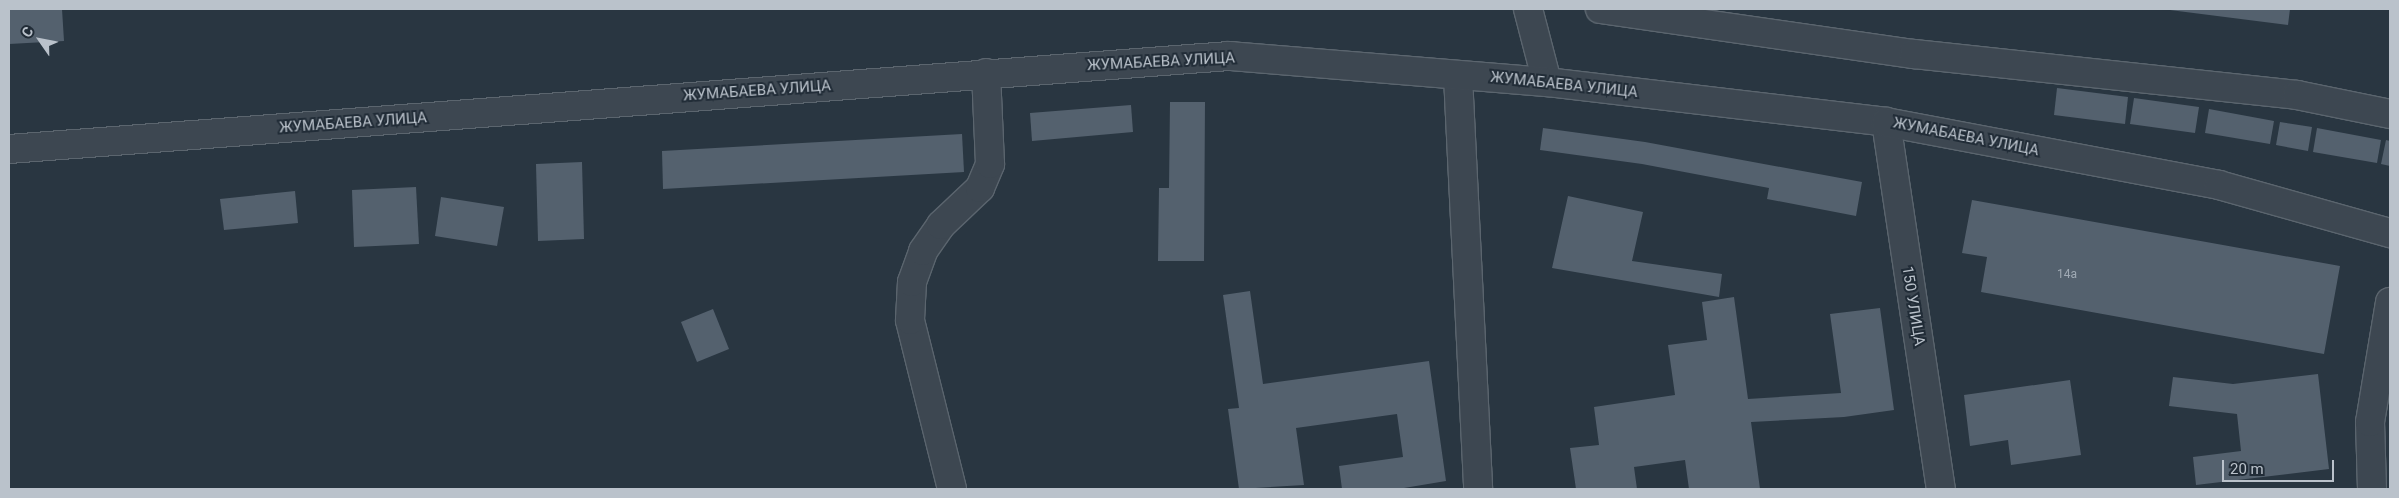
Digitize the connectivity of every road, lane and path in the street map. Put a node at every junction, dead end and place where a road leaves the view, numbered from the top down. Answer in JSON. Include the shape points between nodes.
{"nodes":[{"id":1,"x":1528,"y":9,"type":"edge"},
{"id":2,"x":1600,"y":9,"type":"edge"},
{"id":3,"x":986,"y":73,"type":"junction"},
{"id":4,"x":1458,"y":76,"type":"junction"},
{"id":5,"x":1548,"y":82,"type":"junction"},
{"id":6,"x":2390,"y":114,"type":"edge"},
{"id":7,"x":1886,"y":122,"type":"junction"},
{"id":8,"x":9,"y":150,"type":"edge"},
{"id":9,"x":2390,"y":233,"type":"edge"},
{"id":10,"x":2390,"y":302,"type":"edge"},
{"id":11,"x":952,"y":489,"type":"edge"},
{"id":12,"x":1478,"y":489,"type":"edge"},
{"id":13,"x":1941,"y":489,"type":"edge"},
{"id":14,"x":2372,"y":489,"type":"edge"}],
"edges":[{"from":1,"to":5,"type":"street"},
{"from":2,"to":6,"type":"street","via":[[1914,54],[2297,94]]},
{"from":3,"to":4,"type":"street","name":"ЖУМАБАЕВА УЛИЦА","via":[[1230,56]]},
{"from":3,"to":8,"type":"street","name":"ЖУМАБАЕВА УЛИЦА"},
{"from":3,"to":11,"type":"street","via":[[990,164],[980,188],[941,226],[923,251],[912,282],[910,320]]},
{"from":4,"to":5,"type":"street","name":"ЖУМАБАЕВА УЛИЦА"},
{"from":4,"to":12,"type":"street"},
{"from":5,"to":7,"type":"street","name":"ЖУМАБАЕВА УЛИЦА"},
{"from":7,"to":9,"type":"street","name":"ЖУМАБАЕВА УЛИЦА","via":[[2219,185]]},
{"from":7,"to":13,"type":"street","name":"150 УЛИЦА"},
{"from":10,"to":14,"type":"street","via":[[2370,422]]}]}
